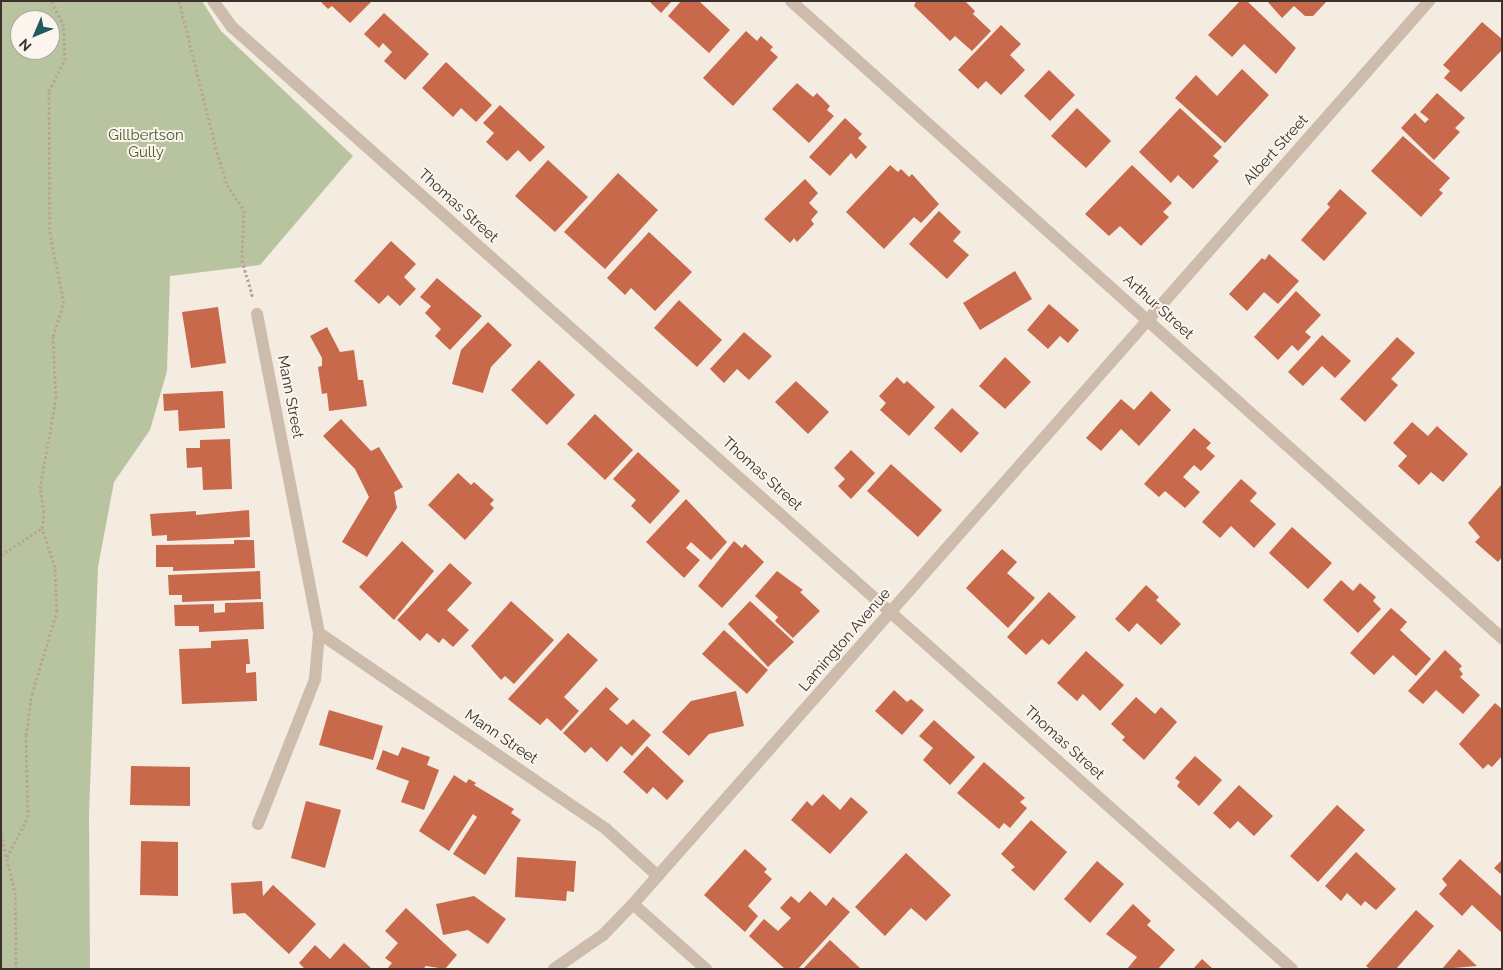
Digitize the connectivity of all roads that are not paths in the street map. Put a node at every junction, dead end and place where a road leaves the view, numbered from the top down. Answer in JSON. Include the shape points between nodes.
{"nodes":[{"id":1,"x":213,"y":1,"type":"edge"},
{"id":2,"x":791,"y":1,"type":"edge"},
{"id":3,"x":1429,"y":1,"type":"edge"},
{"id":4,"x":257,"y":314,"type":"road end"},
{"id":5,"x":1148,"y":320,"type":"junction"},
{"id":6,"x":892,"y":611,"type":"junction"},
{"id":7,"x":319,"y":633,"type":"junction"},
{"id":8,"x":1502,"y":638,"type":"edge"},
{"id":9,"x":258,"y":824,"type":"dead end"},
{"id":10,"x":658,"y":876,"type":"junction"},
{"id":11,"x":633,"y":904,"type":"junction"},
{"id":12,"x":554,"y":969,"type":"edge"},
{"id":13,"x":706,"y":969,"type":"edge"},
{"id":14,"x":1292,"y":969,"type":"edge"}],
"edges":[{"from":1,"to":6,"type":"street","name":"Thomas Street","via":[[232,27]]},
{"from":2,"to":5,"type":"street","name":"Arthur Street"},
{"from":3,"to":5,"type":"street","name":"Albert Street"},
{"from":4,"to":7,"type":"street","name":"Mann Street"},
{"from":5,"to":6,"type":"street","name":"Lamington Avenue"},
{"from":5,"to":8,"type":"street","name":"Arthur Street"},
{"from":6,"to":10,"type":"street","name":"Lamington Avenue"},
{"from":6,"to":14,"type":"street","name":"Thomas Street"},
{"from":7,"to":9,"type":"street","name":"Mann Street","via":[[315,678]]},
{"from":7,"to":10,"type":"street","name":"Mann Street","via":[[606,829]]},
{"from":10,"to":11,"type":"street","name":"Lamington Avenue"},
{"from":11,"to":12,"type":"street","name":"Lamington Avenue","via":[[604,935]]},
{"from":11,"to":13,"type":"street"}]}
